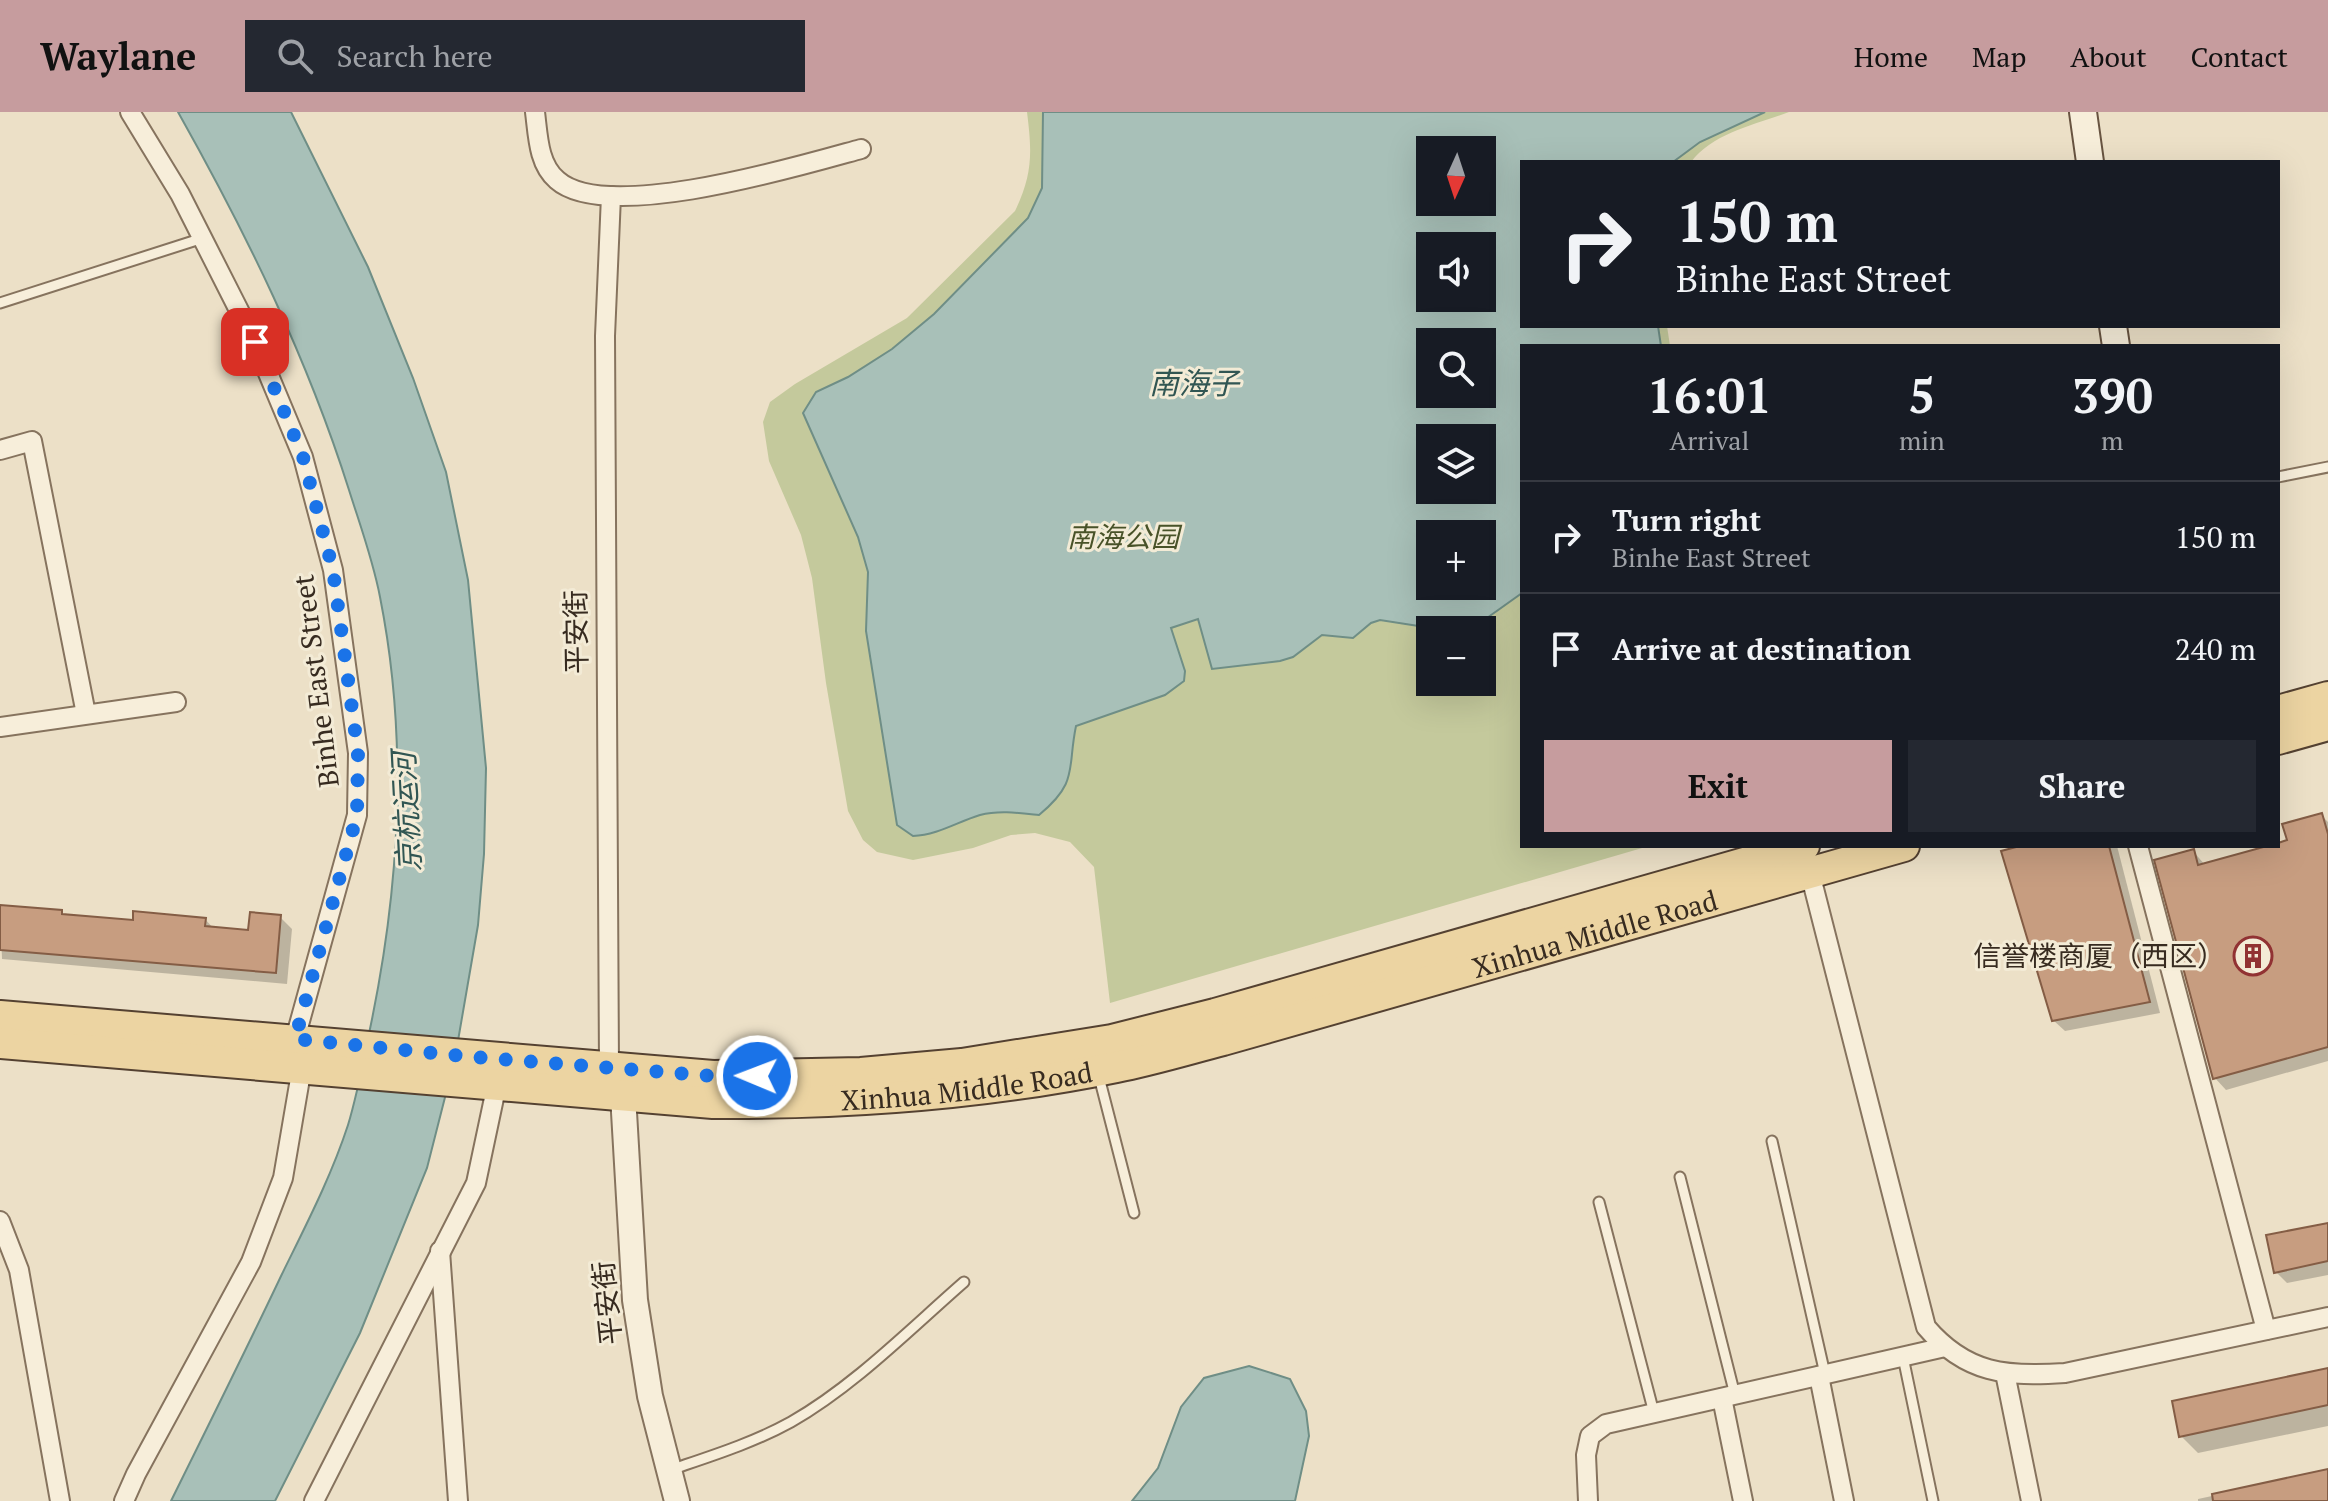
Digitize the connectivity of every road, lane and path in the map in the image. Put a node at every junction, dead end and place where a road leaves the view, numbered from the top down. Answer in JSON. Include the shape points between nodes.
{"nodes":[{"id":1,"x":130,"y":112,"type":"edge"},
{"id":2,"x":535,"y":112,"type":"edge"},
{"id":3,"x":2083,"y":112,"type":"edge"},
{"id":4,"x":861,"y":149,"type":"dead end"},
{"id":5,"x":2090,"y":160,"type":"edge"},
{"id":6,"x":611,"y":196,"type":"junction"},
{"id":7,"x":203,"y":238,"type":"junction"},
{"id":8,"x":0,"y":303,"type":"edge"},
{"id":9,"x":0,"y":450,"type":"edge"},
{"id":10,"x":2328,"y":467,"type":"edge"},
{"id":11,"x":2280,"y":477,"type":"edge"},
{"id":12,"x":2328,"y":697,"type":"edge"},
{"id":13,"x":176,"y":702,"type":"dead end"},
{"id":14,"x":2280,"y":710,"type":"edge"},
{"id":15,"x":86,"y":714,"type":"junction"},
{"id":16,"x":2328,"y":725,"type":"edge"},
{"id":17,"x":0,"y":727,"type":"edge"},
{"id":18,"x":2280,"y":738,"type":"edge"},
{"id":19,"x":1889,"y":848,"type":"edge"},
{"id":20,"x":2139,"y":848,"type":"edge"},
{"id":21,"x":1807,"y":859,"type":"edge"},
{"id":22,"x":0,"y":1016,"type":"edge"},
{"id":23,"x":0,"y":1043,"type":"edge"},
{"id":24,"x":298,"y":1053,"type":"junction"},
{"id":25,"x":609,"y":1067,"type":"junction"},
{"id":26,"x":1098,"y":1070,"type":"junction"},
{"id":27,"x":481,"y":1074,"type":"junction"},
{"id":28,"x":623,"y":1095,"type":"junction"},
{"id":29,"x":1772,"y":1141,"type":"dead end"},
{"id":30,"x":1680,"y":1177,"type":"dead end"},
{"id":31,"x":1599,"y":1202,"type":"dead end"},
{"id":32,"x":1134,"y":1213,"type":"dead end"},
{"id":33,"x":0,"y":1221,"type":"edge"},
{"id":34,"x":440,"y":1251,"type":"junction"},
{"id":35,"x":964,"y":1282,"type":"dead end"},
{"id":36,"x":2328,"y":1317,"type":"edge"},
{"id":37,"x":2266,"y":1330,"type":"junction"},
{"id":38,"x":1945,"y":1347,"type":"junction"},
{"id":39,"x":1903,"y":1357,"type":"junction"},
{"id":40,"x":2005,"y":1373,"type":"junction"},
{"id":41,"x":1822,"y":1375,"type":"junction"},
{"id":42,"x":1729,"y":1396,"type":"junction"},
{"id":43,"x":1654,"y":1413,"type":"junction"},
{"id":44,"x":669,"y":1471,"type":"junction"},
{"id":45,"x":60,"y":1501,"type":"edge"},
{"id":46,"x":124,"y":1501,"type":"edge"},
{"id":47,"x":314,"y":1501,"type":"edge"},
{"id":48,"x":458,"y":1501,"type":"edge"},
{"id":49,"x":677,"y":1501,"type":"edge"},
{"id":50,"x":1588,"y":1501,"type":"edge"},
{"id":51,"x":1743,"y":1501,"type":"edge"},
{"id":52,"x":1844,"y":1501,"type":"edge"},
{"id":53,"x":1933,"y":1501,"type":"edge"},
{"id":54,"x":2031,"y":1501,"type":"edge"}],
"edges":[{"from":1,"to":7,"type":"street","name":"Binhe East Street"},
{"from":2,"to":6,"type":"street","via":[[540,154],[554,178],[570,191]]},
{"from":3,"to":5,"type":"main road"},
{"from":4,"to":6,"type":"street","via":[[691,191]]},
{"from":6,"to":25,"type":"street","name":"平安街","via":[[605,336]]},
{"from":7,"to":8,"type":"lane"},
{"from":7,"to":24,"type":"street","name":"Binhe East Street","via":[[255,342],[303,457],[333,570],[358,753],[357,815]]},
{"from":9,"to":15,"type":"street","via":[[32,441]]},
{"from":10,"to":11,"type":"lane"},
{"from":12,"to":14,"type":"main road"},
{"from":13,"to":15,"type":"street"},
{"from":15,"to":17,"type":"street"},
{"from":16,"to":18,"type":"main road"},
{"from":19,"to":21,"type":"main road","name":"Xinhua Middle Road"},
{"from":20,"to":37,"type":"street"},
{"from":21,"to":25,"type":"main road","name":"Xinhua Middle Road","via":[[1112,1040],[962,1064],[861,1073],[713,1076]]},
{"from":21,"to":26,"type":"main road","name":"Xinhua Middle Road","via":[[1223,1040]]},
{"from":21,"to":38,"type":"street","via":[[1926,1327]]},
{"from":22,"to":24,"type":"main road","name":"Xinhua Middle Road"},
{"from":23,"to":24,"type":"main road","name":"Xinhua Middle Road"},
{"from":24,"to":27,"type":"main road","name":"Xinhua Middle Road"},
{"from":24,"to":46,"type":"street","name":"Binhe East Street","via":[[283,1178],[251,1262]]},
{"from":25,"to":27,"type":"main road","name":"Xinhua Middle Road"},
{"from":26,"to":28,"type":"main road","name":"Xinhua Middle Road","via":[[967,1090],[850,1100],[713,1103]]},
{"from":26,"to":32,"type":"lane"},
{"from":27,"to":28,"type":"main road","name":"Xinhua Middle Road"},
{"from":27,"to":34,"type":"street","via":[[476,1183]]},
{"from":28,"to":44,"type":"street","name":"平安街","via":[[635,1300],[650,1396]]},
{"from":29,"to":41,"type":"lane"},
{"from":30,"to":42,"type":"lane"},
{"from":31,"to":43,"type":"lane"},
{"from":33,"to":45,"type":"street","via":[[19,1270]]},
{"from":34,"to":47,"type":"street"},
{"from":34,"to":48,"type":"street"},
{"from":35,"to":44,"type":"lane","via":[[845,1385],[792,1421]]},
{"from":36,"to":37,"type":"street"},
{"from":37,"to":40,"type":"street","via":[[2065,1373]]},
{"from":38,"to":39,"type":"street"},
{"from":38,"to":40,"type":"street","via":[[1963,1360]]},
{"from":39,"to":41,"type":"street"},
{"from":39,"to":53,"type":"lane"},
{"from":40,"to":54,"type":"street"},
{"from":41,"to":42,"type":"street"},
{"from":41,"to":52,"type":"street"},
{"from":42,"to":43,"type":"street"},
{"from":42,"to":51,"type":"street"},
{"from":43,"to":50,"type":"street","via":[[1606,1424],[1590,1436]]},
{"from":44,"to":49,"type":"street","name":"平安街"}]}
